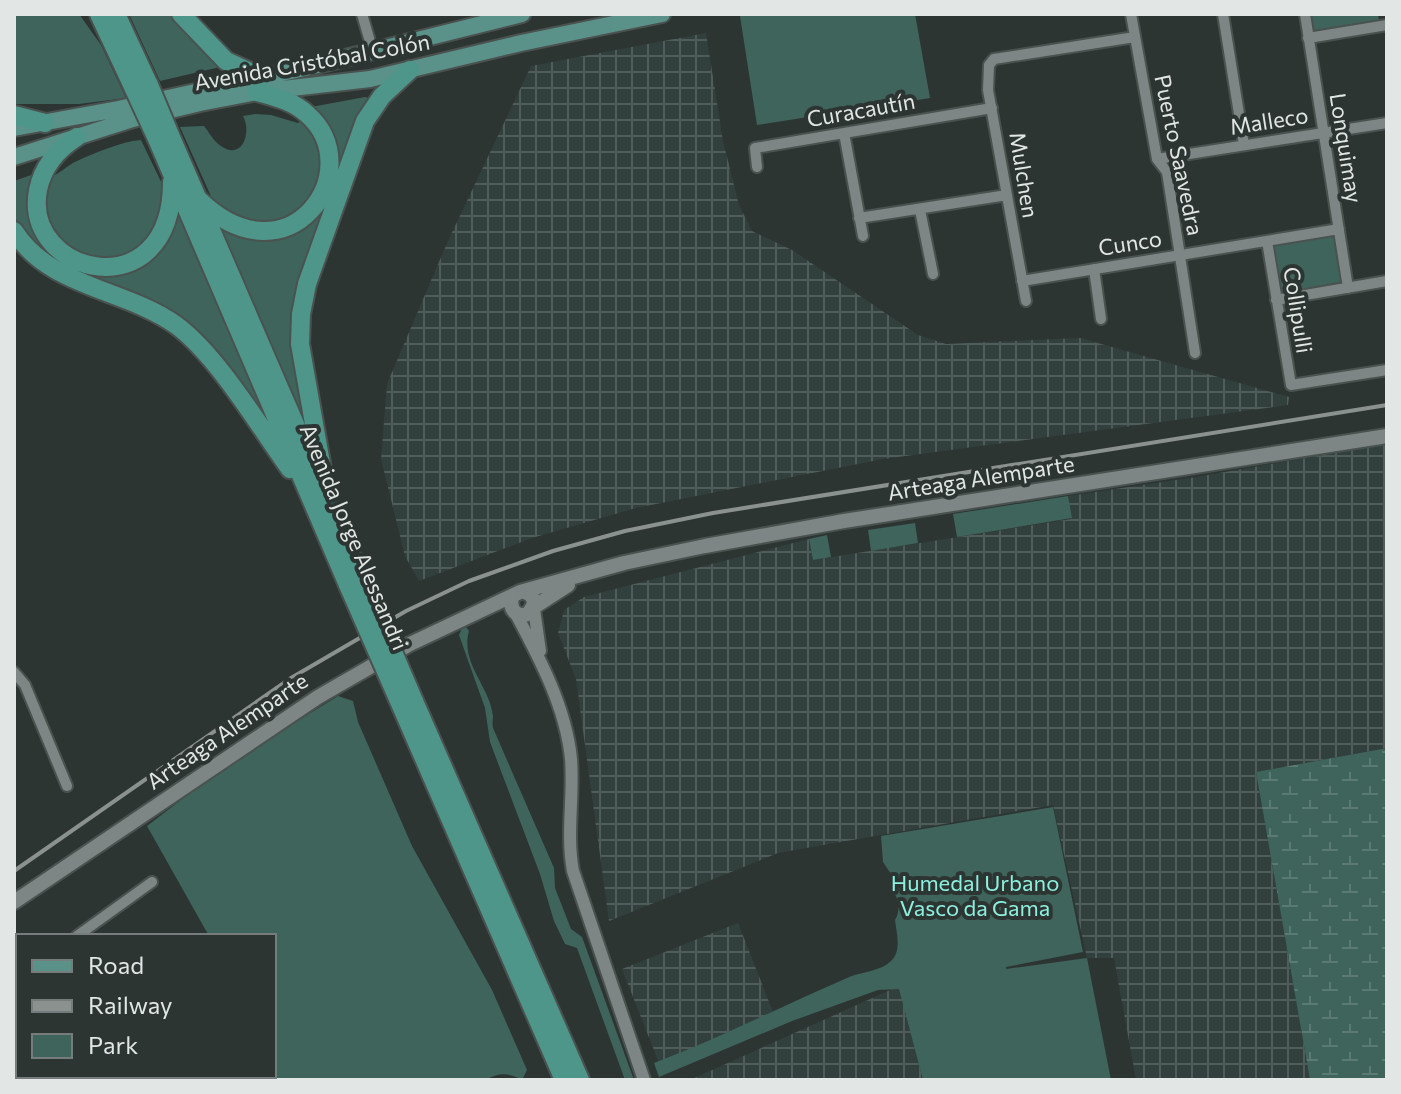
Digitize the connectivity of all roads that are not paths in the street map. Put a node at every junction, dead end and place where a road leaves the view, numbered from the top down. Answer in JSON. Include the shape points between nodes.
{"nodes":[{"id":1,"x":181,"y":14,"type":"edge"},
{"id":2,"x":362,"y":14,"type":"edge"},
{"id":3,"x":522,"y":14,"type":"edge"},
{"id":4,"x":662,"y":14,"type":"edge"},
{"id":5,"x":1131,"y":14,"type":"edge"},
{"id":6,"x":1223,"y":14,"type":"edge"},
{"id":7,"x":1305,"y":14,"type":"edge"},
{"id":8,"x":1386,"y":14,"type":"edge"},
{"id":9,"x":103,"y":15,"type":"edge"},
{"id":10,"x":1387,"y":23,"type":"edge"},
{"id":11,"x":1135,"y":37,"type":"junction"},
{"id":12,"x":1308,"y":38,"type":"junction"},
{"id":13,"x":373,"y":52,"type":"junction"},
{"id":14,"x":410,"y":70,"type":"junction"},
{"id":15,"x":259,"y":85,"type":"junction"},
{"id":16,"x":992,"y":108,"type":"junction"},
{"id":17,"x":14,"y":115,"type":"edge"},
{"id":18,"x":1387,"y":123,"type":"edge"},
{"id":19,"x":26,"y":128,"type":"edge"},
{"id":20,"x":844,"y":133,"type":"junction"},
{"id":21,"x":1324,"y":133,"type":"junction"},
{"id":22,"x":77,"y":137,"type":"junction"},
{"id":23,"x":163,"y":137,"type":"junction"},
{"id":24,"x":1244,"y":145,"type":"junction"},
{"id":25,"x":14,"y":157,"type":"edge"},
{"id":26,"x":1157,"y":159,"type":"junction"},
{"id":27,"x":757,"y":167,"type":"dead end"},
{"id":28,"x":170,"y":172,"type":"junction"},
{"id":29,"x":1007,"y":195,"type":"junction"},
{"id":30,"x":197,"y":198,"type":"junction"},
{"id":31,"x":920,"y":210,"type":"junction"},
{"id":32,"x":859,"y":218,"type":"junction"},
{"id":33,"x":1339,"y":229,"type":"junction"},
{"id":34,"x":14,"y":231,"type":"edge"},
{"id":35,"x":863,"y":236,"type":"dead end"},
{"id":36,"x":1267,"y":241,"type":"junction"},
{"id":37,"x":1180,"y":255,"type":"junction"},
{"id":38,"x":1094,"y":269,"type":"junction"},
{"id":39,"x":933,"y":274,"type":"dead end"},
{"id":40,"x":1022,"y":281,"type":"junction"},
{"id":41,"x":1387,"y":281,"type":"edge"},
{"id":42,"x":1348,"y":288,"type":"junction"},
{"id":43,"x":1276,"y":300,"type":"junction"},
{"id":44,"x":1026,"y":301,"type":"dead end"},
{"id":45,"x":1101,"y":319,"type":"dead end"},
{"id":46,"x":1195,"y":353,"type":"dead end"},
{"id":47,"x":1387,"y":370,"type":"edge"},
{"id":48,"x":1387,"y":436,"type":"edge"},
{"id":49,"x":318,"y":498,"type":"junction"},
{"id":50,"x":583,"y":576,"type":"junction"},
{"id":51,"x":517,"y":604,"type":"junction"},
{"id":52,"x":534,"y":608,"type":"junction"},
{"id":53,"x":541,"y":662,"type":"junction"},
{"id":54,"x":14,"y":672,"type":"edge"},
{"id":55,"x":408,"y":704,"type":"junction"},
{"id":56,"x":67,"y":786,"type":"dead end"},
{"id":57,"x":152,"y":882,"type":"dead end"},
{"id":58,"x":14,"y":902,"type":"edge"},
{"id":59,"x":80,"y":934,"type":"edge"},
{"id":60,"x":564,"y":1080,"type":"edge"},
{"id":61,"x":580,"y":1080,"type":"edge"},
{"id":62,"x":644,"y":1080,"type":"edge"}],
"edges":[{"from":1,"to":15,"type":"highway","via":[[226,61]]},
{"from":2,"to":13,"type":"street"},
{"from":3,"to":13,"type":"main road","name":"Avenida Cristóbal Colón"},
{"from":4,"to":14,"type":"main road","name":"Avenida Cristóbal Colón"},
{"from":5,"to":11,"type":"street","name":"Puerto Saavedra"},
{"from":6,"to":24,"type":"street"},
{"from":7,"to":12,"type":"street","name":"Lonquimay"},
{"from":8,"to":10,"type":"street"},
{"from":9,"to":23,"type":"highway","name":"Avenida Jorge Alessandri","bridge":true},
{"from":10,"to":12,"type":"street"},
{"from":11,"to":16,"type":"street","name":"Mulchen","via":[[994,59],[986,78]]},
{"from":11,"to":26,"type":"street","name":"Puerto Saavedra"},
{"from":12,"to":21,"type":"street","name":"Lonquimay"},
{"from":13,"to":15,"type":"main road","name":"Avenida Cristóbal Colón"},
{"from":14,"to":15,"type":"main road","name":"Avenida Cristóbal Colón","via":[[333,85]]},
{"from":14,"to":49,"type":"highway","via":[[365,121],[304,299],[302,359]]},
{"from":15,"to":19,"type":"main road","name":"Avenida Cristóbal Colón","via":[[175,96]]},
{"from":15,"to":22,"type":"main road","name":"Avenida Cristóbal Colón"},
{"from":15,"to":30,"type":"highway","via":[[308,114],[320,128],[329,165],[321,196],[300,221],[263,232],[228,222]]},
{"from":16,"to":20,"type":"street","name":"Curacautín"},
{"from":16,"to":29,"type":"street","name":"Mulchen"},
{"from":17,"to":19,"type":"highway"},
{"from":18,"to":21,"type":"street","name":"Malleco"},
{"from":20,"to":27,"type":"street","name":"Curacautín","via":[[755,148]]},
{"from":20,"to":32,"type":"street"},
{"from":21,"to":24,"type":"street","name":"Malleco"},
{"from":21,"to":33,"type":"street","name":"Lonquimay"},
{"from":22,"to":25,"type":"main road","name":"Avenida Cristóbal Colón"},
{"from":22,"to":28,"type":"highway","via":[[51,161],[37,198],[46,235],[78,260],[119,266],[150,251],[170,209]]},
{"from":23,"to":28,"type":"highway","name":"Avenida Jorge Alessandri"},
{"from":23,"to":30,"type":"highway","name":"Avenida Jorge Alessandri"},
{"from":24,"to":26,"type":"street","name":"Malleco"},
{"from":26,"to":37,"type":"street","name":"Puerto Saavedra","via":[[1167,172]]},
{"from":28,"to":49,"type":"highway","name":"Avenida Jorge Alessandri"},
{"from":29,"to":31,"type":"street"},
{"from":29,"to":40,"type":"street","name":"Mulchen"},
{"from":30,"to":49,"type":"highway","name":"Avenida Jorge Alessandri"},
{"from":31,"to":32,"type":"street"},
{"from":31,"to":39,"type":"street"},
{"from":32,"to":35,"type":"street"},
{"from":33,"to":36,"type":"street","name":"Cunco"},
{"from":33,"to":42,"type":"street","name":"Lonquimay"},
{"from":34,"to":49,"type":"highway","via":[[43,264],[155,312],[190,336]]},
{"from":36,"to":37,"type":"street","name":"Cunco"},
{"from":36,"to":43,"type":"street","name":"Collipulli"},
{"from":37,"to":38,"type":"street","name":"Cunco"},
{"from":37,"to":46,"type":"street","name":"Puerto Saavedra"},
{"from":38,"to":40,"type":"street","name":"Cunco"},
{"from":38,"to":45,"type":"street"},
{"from":40,"to":44,"type":"street","name":"Mulchen"},
{"from":41,"to":42,"type":"street"},
{"from":42,"to":43,"type":"street"},
{"from":43,"to":47,"type":"street","name":"Collipulli","via":[[1291,385]]},
{"from":48,"to":50,"type":"main road","name":"Arteaga Alemparte","via":[[844,521]]},
{"from":49,"to":55,"type":"highway","name":"Avenida Jorge Alessandri","bridge":true},
{"from":50,"to":51,"type":"main road","name":"Arteaga Alemparte"},
{"from":50,"to":52,"type":"main road","name":"Arteaga Alemparte"},
{"from":51,"to":52,"type":"main road","name":"Arteaga Alemparte","via":[[526,615]]},
{"from":51,"to":53,"type":"street"},
{"from":51,"to":58,"type":"main road","name":"Arteaga Alemparte","via":[[474,614],[318,697]]},
{"from":52,"to":53,"type":"street"},
{"from":53,"to":62,"type":"street","via":[[571,758],[573,871]]},
{"from":54,"to":56,"type":"street","via":[[25,685]]},
{"from":55,"to":60,"type":"highway","name":"Avenida Jorge Alessandri"},
{"from":55,"to":61,"type":"highway","name":"Avenida Jorge Alessandri"},
{"from":57,"to":59,"type":"street"}]}
